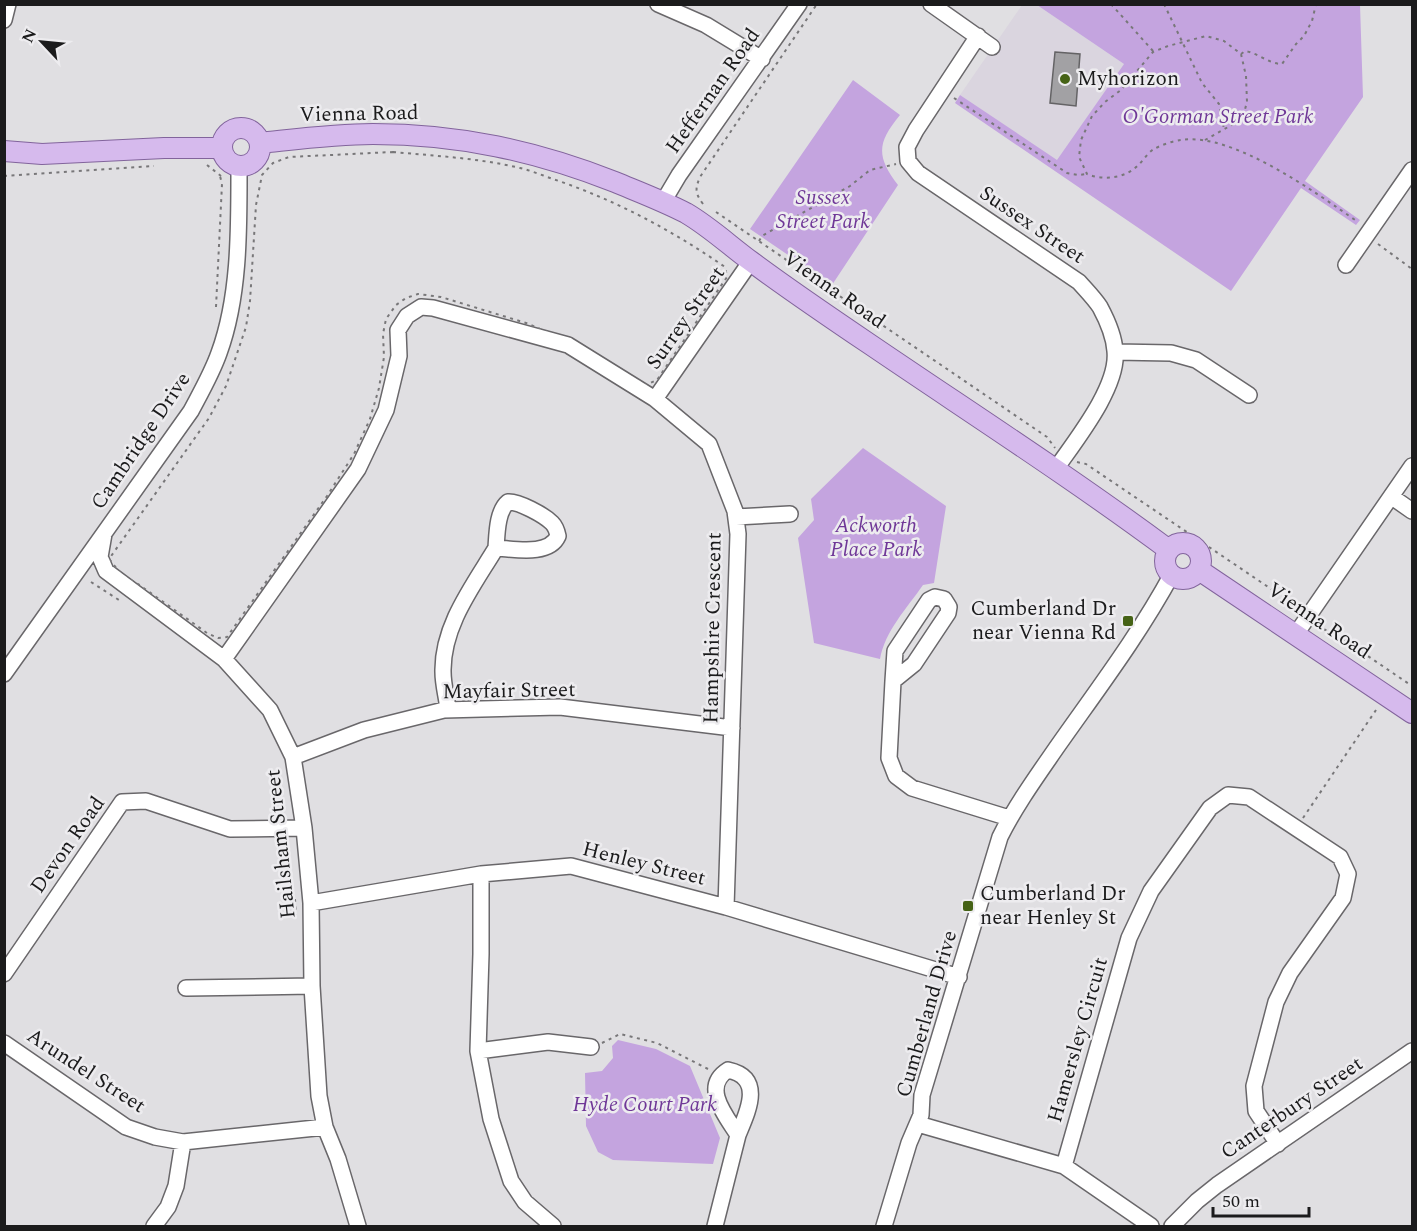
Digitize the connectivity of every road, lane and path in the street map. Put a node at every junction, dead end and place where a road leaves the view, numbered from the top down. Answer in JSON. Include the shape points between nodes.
{"nodes":[{"id":1,"x":8,"y":4,"type":"edge"},
{"id":2,"x":658,"y":4,"type":"edge"},
{"id":3,"x":799,"y":4,"type":"edge"},
{"id":4,"x":818,"y":4,"type":"edge"},
{"id":5,"x":931,"y":4,"type":"edge"},
{"id":6,"x":1111,"y":4,"type":"edge"},
{"id":7,"x":1164,"y":4,"type":"edge"},
{"id":8,"x":1316,"y":4,"type":"edge"},
{"id":9,"x":4,"y":20,"type":"edge"},
{"id":10,"x":978,"y":36,"type":"junction"},
{"id":11,"x":1184,"y":42,"type":"junction"},
{"id":12,"x":992,"y":47,"type":"dead end"},
{"id":13,"x":1153,"y":52,"type":"junction"},
{"id":14,"x":1241,"y":54,"type":"junction"},
{"id":15,"x":762,"y":58,"type":"junction"},
{"id":16,"x":942,"y":90,"type":"junction"},
{"id":17,"x":1224,"y":129,"type":"junction"},
{"id":18,"x":1205,"y":140,"type":"junction"},
{"id":19,"x":260,"y":143,"type":"junction"},
{"id":20,"x":222,"y":148,"type":"junction"},
{"id":21,"x":4,"y":151,"type":"edge"},
{"id":22,"x":200,"y":162,"type":"dead end"},
{"id":23,"x":908,"y":162,"type":"junction"},
{"id":24,"x":160,"y":165,"type":"dead end"},
{"id":25,"x":1413,"y":170,"type":"edge"},
{"id":26,"x":239,"y":173,"type":"junction"},
{"id":27,"x":1087,"y":174,"type":"junction"},
{"id":28,"x":4,"y":176,"type":"edge"},
{"id":29,"x":220,"y":176,"type":"junction"},
{"id":30,"x":259,"y":183,"type":"dead end"},
{"id":31,"x":663,"y":202,"type":"junction"},
{"id":32,"x":704,"y":204,"type":"dead end"},
{"id":33,"x":713,"y":210,"type":"dead end"},
{"id":34,"x":1369,"y":234,"type":"junction"},
{"id":35,"x":759,"y":240,"type":"junction"},
{"id":36,"x":751,"y":261,"type":"junction"},
{"id":37,"x":1346,"y":265,"type":"dead end"},
{"id":38,"x":1413,"y":269,"type":"edge"},
{"id":39,"x":217,"y":311,"type":"dead end"},
{"id":40,"x":1116,"y":352,"type":"junction"},
{"id":41,"x":1249,"y":395,"type":"dead end"},
{"id":42,"x":655,"y":399,"type":"junction"},
{"id":43,"x":1056,"y":448,"type":"dead end"},
{"id":44,"x":1074,"y":461,"type":"dead end"},
{"id":45,"x":1413,"y":466,"type":"edge"},
{"id":46,"x":1055,"y":470,"type":"junction"},
{"id":47,"x":1392,"y":497,"type":"junction"},
{"id":48,"x":1413,"y":511,"type":"edge"},
{"id":49,"x":790,"y":514,"type":"dead end"},
{"id":50,"x":736,"y":517,"type":"junction"},
{"id":51,"x":104,"y":534,"type":"junction"},
{"id":52,"x":496,"y":548,"type":"dead end"},
{"id":53,"x":1169,"y":550,"type":"junction"},
{"id":54,"x":1198,"y":570,"type":"junction"},
{"id":55,"x":1172,"y":574,"type":"junction"},
{"id":56,"x":91,"y":582,"type":"dead end"},
{"id":57,"x":130,"y":607,"type":"dead end"},
{"id":58,"x":1296,"y":610,"type":"dead end"},
{"id":59,"x":1318,"y":627,"type":"dead end"},
{"id":60,"x":1296,"y":634,"type":"junction"},
{"id":61,"x":224,"y":660,"type":"junction"},
{"id":62,"x":4,"y":674,"type":"edge"},
{"id":63,"x":893,"y":681,"type":"junction"},
{"id":64,"x":1413,"y":686,"type":"edge"},
{"id":65,"x":448,"y":710,"type":"junction"},
{"id":66,"x":1376,"y":711,"type":"dead end"},
{"id":67,"x":1413,"y":713,"type":"edge"},
{"id":68,"x":732,"y":728,"type":"junction"},
{"id":69,"x":293,"y":757,"type":"junction"},
{"id":70,"x":1009,"y":818,"type":"junction"},
{"id":71,"x":303,"y":828,"type":"junction"},
{"id":72,"x":1296,"y":828,"type":"junction"},
{"id":73,"x":481,"y":874,"type":"junction"},
{"id":74,"x":311,"y":903,"type":"junction"},
{"id":75,"x":726,"y":907,"type":"junction"},
{"id":76,"x":4,"y":974,"type":"edge"},
{"id":77,"x":959,"y":976,"type":"junction"},
{"id":78,"x":312,"y":986,"type":"junction"},
{"id":79,"x":186,"y":988,"type":"dead end"},
{"id":80,"x":4,"y":1043,"type":"edge"},
{"id":81,"x":591,"y":1047,"type":"joint"},
{"id":82,"x":478,"y":1051,"type":"junction"},
{"id":83,"x":1413,"y":1051,"type":"edge"},
{"id":84,"x":721,"y":1075,"type":"junction"},
{"id":85,"x":918,"y":1124,"type":"junction"},
{"id":86,"x":325,"y":1127,"type":"junction"},
{"id":87,"x":738,"y":1135,"type":"junction"},
{"id":88,"x":183,"y":1142,"type":"junction"},
{"id":89,"x":1278,"y":1144,"type":"junction"},
{"id":90,"x":1064,"y":1166,"type":"junction"},
{"id":91,"x":154,"y":1227,"type":"edge"},
{"id":92,"x":358,"y":1227,"type":"edge"},
{"id":93,"x":553,"y":1227,"type":"edge"},
{"id":94,"x":715,"y":1227,"type":"edge"},
{"id":95,"x":884,"y":1227,"type":"edge"},
{"id":96,"x":1151,"y":1227,"type":"edge"},
{"id":97,"x":1172,"y":1227,"type":"edge"}],
"edges":[{"from":1,"to":9,"type":"street"},
{"from":2,"to":15,"type":"street","via":[[706,25]]},
{"from":3,"to":15,"type":"street","name":"Heffernan Road"},
{"from":4,"to":32,"type":"path","via":[[700,177],[695,188]]},
{"from":5,"to":10,"type":"street"},
{"from":6,"to":13,"type":"path"},
{"from":7,"to":11,"type":"path"},
{"from":8,"to":14,"type":"path","via":[[1304,36],[1282,64],[1250,52]]},
{"from":10,"to":12,"type":"street"},
{"from":10,"to":16,"type":"street"},
{"from":11,"to":13,"type":"path"},
{"from":11,"to":14,"type":"path","via":[[1215,37]]},
{"from":11,"to":17,"type":"path","via":[[1202,83],[1219,104]]},
{"from":13,"to":27,"type":"path","via":[[1089,123],[1079,157]]},
{"from":14,"to":17,"type":"path","via":[[1247,102],[1237,122]]},
{"from":15,"to":31,"type":"street","name":"Heffernan Road"},
{"from":16,"to":23,"type":"street","via":[[908,147]]},
{"from":16,"to":27,"type":"path","via":[[1067,173]]},
{"from":17,"to":18,"type":"path"},
{"from":18,"to":27,"type":"path","via":[[1181,140],[1153,149],[1134,169],[1118,177],[1097,178]]},
{"from":18,"to":34,"type":"path","via":[[1230,147],[1287,175],[1359,222]]},
{"from":19,"to":20,"type":"main road","via":[[248,129],[236,129],[226,136]]},
{"from":19,"to":26,"type":"main road","via":[[259,155]]},
{"from":19,"to":31,"type":"main road","name":"Vienna Road","via":[[371,134],[472,141],[576,167]]},
{"from":20,"to":21,"type":"main road","via":[[42,154]]},
{"from":20,"to":26,"type":"main road","via":[[225,158]]},
{"from":22,"to":29,"type":"path","via":[[213,167]]},
{"from":23,"to":35,"type":"path","via":[[870,170]]},
{"from":23,"to":40,"type":"street","name":"Sussex Street","via":[[918,173],[1079,282],[1099,306],[1110,327]]},
{"from":24,"to":28,"type":"path"},
{"from":25,"to":34,"type":"street"},
{"from":26,"to":29,"type":"path"},
{"from":26,"to":30,"type":"path"},
{"from":26,"to":51,"type":"street","name":"Cambridge Drive","via":[[232,304],[220,352],[191,411]]},
{"from":29,"to":39,"type":"path"},
{"from":31,"to":36,"type":"main road","name":"Vienna Road","via":[[719,235]]},
{"from":33,"to":35,"type":"path"},
{"from":34,"to":37,"type":"street"},
{"from":34,"to":38,"type":"path"},
{"from":35,"to":43,"type":"path","via":[[1047,437]]},
{"from":36,"to":42,"type":"street","name":"Surrey Street"},
{"from":36,"to":46,"type":"main road","name":"Vienna Road"},
{"from":40,"to":41,"type":"street","via":[[1171,353],[1196,360]]},
{"from":40,"to":46,"type":"street","name":"Sussex Street","via":[[1101,402]]},
{"from":42,"to":50,"type":"street","name":"Hampshire Crescent","via":[[709,444]]},
{"from":42,"to":61,"type":"street","name":"Hampshire Crescent","via":[[568,345],[433,308],[414,311],[398,330],[399,356],[386,410],[358,469]]},
{"from":44,"to":58,"type":"path","via":[[1086,464],[1286,599]]},
{"from":45,"to":47,"type":"street"},
{"from":46,"to":53,"type":"main road","name":"Vienna Road"},
{"from":47,"to":48,"type":"street"},
{"from":47,"to":60,"type":"street"},
{"from":49,"to":50,"type":"street"},
{"from":50,"to":68,"type":"street","name":"Hampshire Crescent"},
{"from":51,"to":61,"type":"street","name":"Hailsham Street","via":[[100,557],[106,571]]},
{"from":51,"to":62,"type":"street","name":"Cambridge Drive"},
{"from":52,"to":65,"type":"street","via":[[456,615],[448,639],[443,672]]},
{"from":53,"to":54,"type":"main road","via":[[1185,543],[1196,548],[1201,558]]},
{"from":53,"to":55,"type":"main road","via":[[1166,566]]},
{"from":54,"to":55,"type":"main road","via":[[1189,577]]},
{"from":54,"to":60,"type":"main road","name":"Vienna Road"},
{"from":55,"to":70,"type":"street","name":"Cumberland Drive","via":[[1151,612]]},
{"from":56,"to":57,"type":"path"},
{"from":59,"to":64,"type":"path","via":[[1331,631]]},
{"from":60,"to":67,"type":"main road","name":"Vienna Road"},
{"from":61,"to":69,"type":"street","name":"Hailsham Street","via":[[270,710]]},
{"from":63,"to":63,"type":"street","via":[[895,651],[929,600],[944,599],[948,613],[914,664]]},
{"from":63,"to":70,"type":"street","via":[[889,758],[896,776],[912,788]]},
{"from":65,"to":68,"type":"street","name":"Mayfair Street","via":[[560,707]]},
{"from":65,"to":69,"type":"street","name":"Mayfair Street","via":[[364,730]]},
{"from":66,"to":72,"type":"path"},
{"from":68,"to":75,"type":"street","name":"Hampshire Crescent"},
{"from":69,"to":71,"type":"street","name":"Hailsham Street"},
{"from":70,"to":77,"type":"street","name":"Cumberland Drive"},
{"from":71,"to":74,"type":"street","name":"Hailsham Street"},
{"from":71,"to":76,"type":"street","name":"Devon Road","via":[[231,829],[146,801],[122,802]]},
{"from":72,"to":89,"type":"street","name":"Hamersley Circuit","via":[[1340,857],[1348,874],[1343,898],[1290,973],[1276,1002],[1254,1086],[1256,1111]]},
{"from":72,"to":90,"type":"street","name":"Hamersley Circuit","via":[[1249,797],[1228,795],[1210,808],[1151,891],[1129,938]]},
{"from":73,"to":74,"type":"street","name":"Henley Street"},
{"from":73,"to":75,"type":"street","name":"Henley Street","via":[[571,866]]},
{"from":73,"to":82,"type":"street"},
{"from":74,"to":78,"type":"street","name":"Hailsham Street"},
{"from":75,"to":77,"type":"street","name":"Henley Street"},
{"from":77,"to":85,"type":"street","name":"Cumberland Drive","via":[[922,1095]]},
{"from":78,"to":79,"type":"street"},
{"from":78,"to":86,"type":"street","name":"Hailsham Street","via":[[319,1096]]},
{"from":80,"to":88,"type":"street","name":"Arundel Street","via":[[126,1127]]},
{"from":81,"to":82,"type":"street","via":[[548,1042]]},
{"from":81,"to":84,"type":"path","via":[[620,1034],[657,1043]]},
{"from":82,"to":93,"type":"street","via":[[491,1119],[511,1181],[525,1202]]},
{"from":83,"to":89,"type":"street","name":"Canterbury Street"},
{"from":84,"to":87,"type":"street","via":[[716,1082],[716,1094]]},
{"from":84,"to":87,"type":"street","via":[[728,1070],[736,1072],[750,1088],[751,1102]]},
{"from":85,"to":90,"type":"street"},
{"from":85,"to":95,"type":"street","name":"Cumberland Drive"},
{"from":86,"to":88,"type":"street","name":"Arundel Street"},
{"from":86,"to":92,"type":"street","name":"Hailsham Street"},
{"from":87,"to":94,"type":"street"},
{"from":88,"to":91,"type":"street","via":[[176,1186],[168,1208]]},
{"from":89,"to":97,"type":"street","name":"Canterbury Street","via":[[1217,1185]]},
{"from":90,"to":96,"type":"street"}]}
